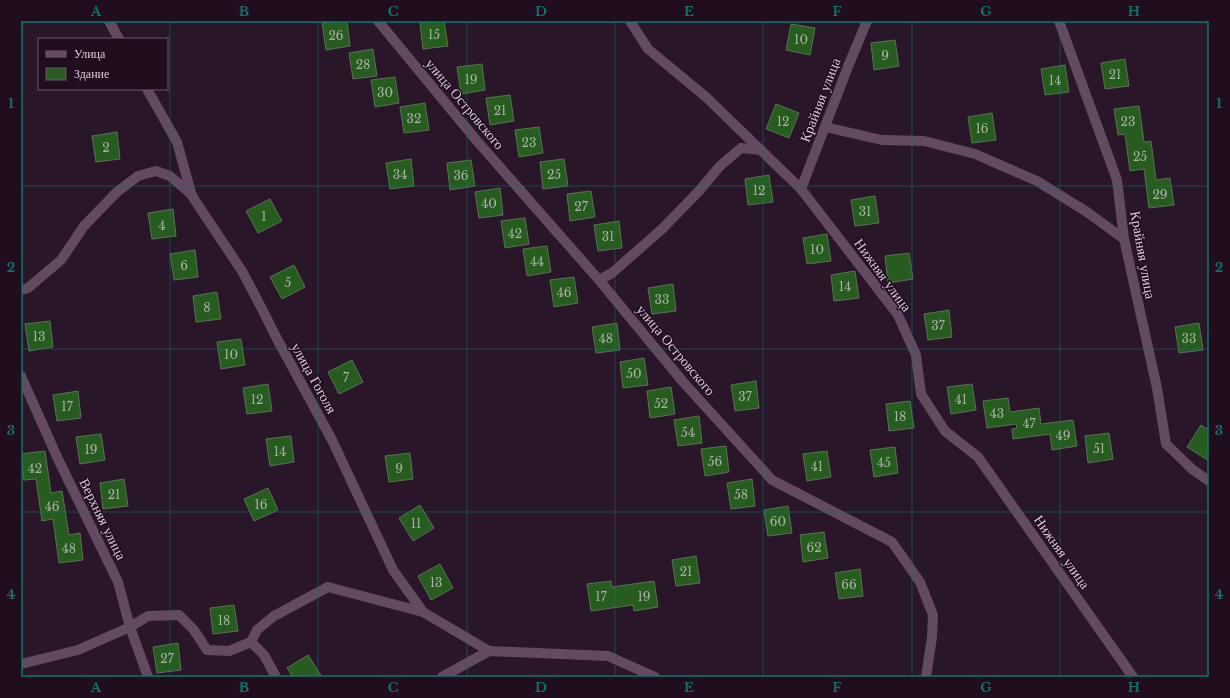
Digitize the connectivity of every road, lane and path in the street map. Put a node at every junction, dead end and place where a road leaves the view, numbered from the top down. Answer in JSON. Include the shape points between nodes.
{"nodes":[{"id":1,"x":109,"y":21,"type":"edge"},
{"id":2,"x":378,"y":21,"type":"edge"},
{"id":3,"x":630,"y":21,"type":"edge"},
{"id":4,"x":867,"y":21,"type":"edge"},
{"id":5,"x":1059,"y":21,"type":"edge"},
{"id":6,"x":118,"y":38,"type":"edge"},
{"id":7,"x":148,"y":90,"type":"edge"},
{"id":8,"x":825,"y":127,"type":"junction"},
{"id":9,"x":761,"y":150,"type":"junction"},
{"id":10,"x":801,"y":189,"type":"junction"},
{"id":11,"x":192,"y":196,"type":"junction"},
{"id":12,"x":1124,"y":239,"type":"junction"},
{"id":13,"x":599,"y":280,"type":"junction"},
{"id":14,"x":21,"y":290,"type":"edge"},
{"id":15,"x":21,"y":376,"type":"edge"},
{"id":16,"x":1209,"y":481,"type":"edge"},
{"id":17,"x":423,"y":612,"type":"junction"},
{"id":18,"x":130,"y":627,"type":"junction"},
{"id":19,"x":252,"y":642,"type":"junction"},
{"id":20,"x":489,"y":651,"type":"junction"},
{"id":21,"x":21,"y":664,"type":"edge"},
{"id":22,"x":148,"y":677,"type":"edge"},
{"id":23,"x":276,"y":677,"type":"edge"},
{"id":24,"x":442,"y":677,"type":"edge"},
{"id":25,"x":655,"y":677,"type":"edge"},
{"id":26,"x":926,"y":677,"type":"edge"},
{"id":27,"x":1133,"y":677,"type":"edge"}],
"edges":[{"from":1,"to":6,"type":"street"},
{"from":2,"to":13,"type":"street","name":"улица Островского","via":[[477,141]]},
{"from":3,"to":9,"type":"street","name":"Нижняя улица","via":[[648,49],[706,97]]},
{"from":4,"to":8,"type":"street","name":"Крайняя улица"},
{"from":5,"to":12,"type":"street","name":"Крайняя улица","via":[[1116,180]]},
{"from":7,"to":11,"type":"street","name":"улица Гоголя","via":[[177,142]]},
{"from":8,"to":10,"type":"street","name":"Крайняя улица"},
{"from":8,"to":12,"type":"street","via":[[882,140],[924,140],[975,154],[1037,181]]},
{"from":9,"to":10,"type":"street","name":"Нижняя улица"},
{"from":9,"to":13,"type":"street","via":[[742,148],[736,152],[662,229],[612,273]]},
{"from":10,"to":27,"type":"street","name":"Нижняя улица","via":[[898,315],[916,354],[921,394],[945,430],[978,457]]},
{"from":11,"to":14,"type":"street","via":[[170,176],[156,171],[138,176],[117,192],[84,226],[61,260],[28,288]]},
{"from":11,"to":17,"type":"street","name":"улица Гоголя","via":[[242,271],[332,440],[393,570]]},
{"from":12,"to":16,"type":"street","name":"Крайняя улица","via":[[1157,388],[1166,444]]},
{"from":13,"to":26,"type":"street","name":"улица Островского","via":[[684,383],[772,480],[892,542],[920,582],[933,615]]},
{"from":15,"to":18,"type":"street","name":"Верхняя улица","via":[[118,582]]},
{"from":17,"to":19,"type":"street","via":[[328,587],[274,616],[257,630]]},
{"from":17,"to":20,"type":"street","name":"улица Гоголя"},
{"from":18,"to":19,"type":"street","via":[[148,616],[179,615],[194,630],[207,650],[229,651]]},
{"from":18,"to":21,"type":"street","via":[[78,650]]},
{"from":18,"to":22,"type":"street","name":"Верхняя улица"},
{"from":19,"to":23,"type":"street","via":[[264,655]]},
{"from":20,"to":24,"type":"street"},
{"from":20,"to":25,"type":"street","via":[[608,656]]}]}
